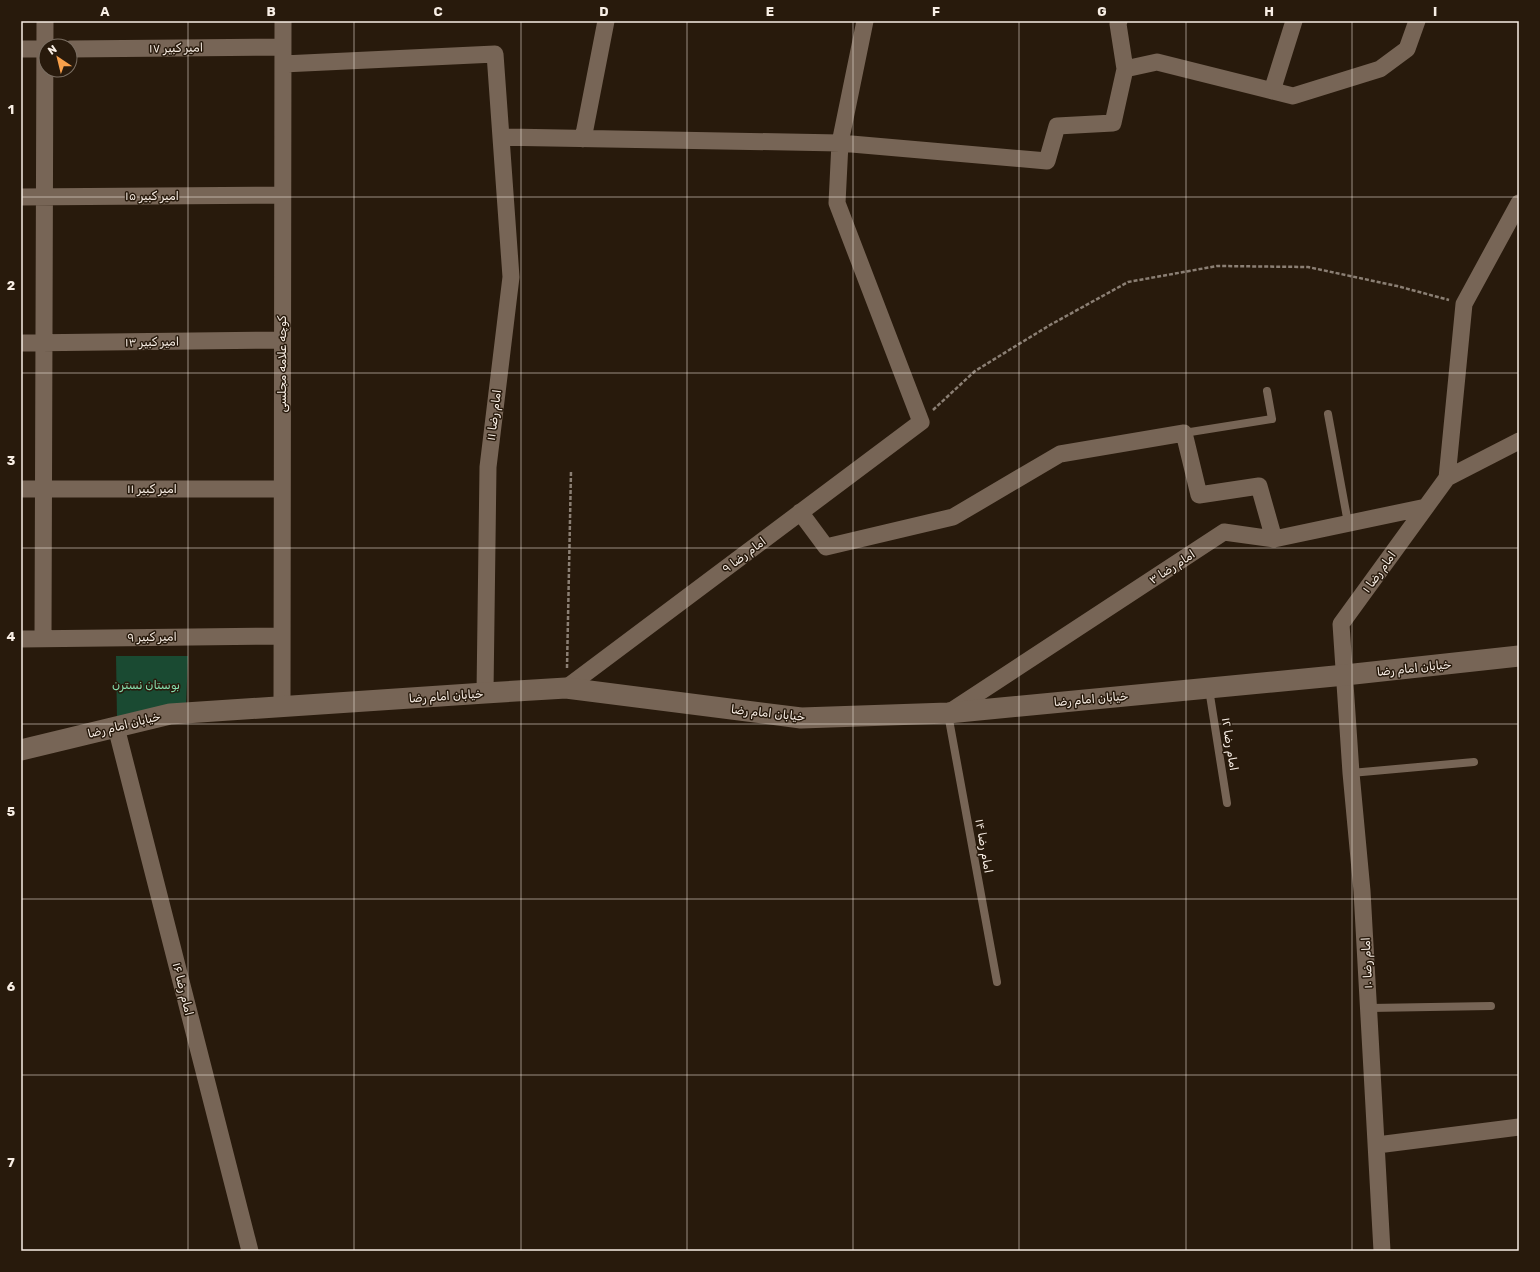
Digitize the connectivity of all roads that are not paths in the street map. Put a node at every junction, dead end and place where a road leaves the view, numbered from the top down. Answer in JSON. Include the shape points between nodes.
{"nodes":[{"id":1,"x":46,"y":21,"type":"edge"},
{"id":2,"x":283,"y":21,"type":"edge"},
{"id":3,"x":606,"y":21,"type":"edge"},
{"id":4,"x":865,"y":21,"type":"edge"},
{"id":5,"x":1119,"y":21,"type":"edge"},
{"id":6,"x":1294,"y":21,"type":"edge"},
{"id":7,"x":1417,"y":21,"type":"edge"},
{"id":8,"x":46,"y":38,"type":"edge"},
{"id":9,"x":283,"y":47,"type":"junction"},
{"id":10,"x":21,"y":49,"type":"edge"},
{"id":11,"x":38,"y":49,"type":"edge"},
{"id":12,"x":78,"y":49,"type":"edge"},
{"id":13,"x":282,"y":64,"type":"junction"},
{"id":14,"x":1125,"y":69,"type":"junction"},
{"id":15,"x":46,"y":78,"type":"edge"},
{"id":16,"x":1272,"y":90,"type":"junction"},
{"id":17,"x":501,"y":137,"type":"junction"},
{"id":18,"x":583,"y":139,"type":"junction"},
{"id":19,"x":840,"y":143,"type":"junction"},
{"id":20,"x":282,"y":195,"type":"junction"},
{"id":21,"x":45,"y":196,"type":"junction"},
{"id":22,"x":21,"y":197,"type":"edge"},
{"id":23,"x":1519,"y":203,"type":"edge"},
{"id":24,"x":282,"y":340,"type":"junction"},
{"id":25,"x":21,"y":343,"type":"edge"},
{"id":26,"x":44,"y":343,"type":"junction"},
{"id":27,"x":1267,"y":391,"type":"dead end"},
{"id":28,"x":1328,"y":414,"type":"dead end"},
{"id":29,"x":1184,"y":433,"type":"junction"},
{"id":30,"x":1519,"y":441,"type":"edge"},
{"id":31,"x":1447,"y":478,"type":"junction"},
{"id":32,"x":21,"y":489,"type":"edge"},
{"id":33,"x":43,"y":489,"type":"junction"},
{"id":34,"x":282,"y":489,"type":"junction"},
{"id":35,"x":1426,"y":507,"type":"junction"},
{"id":36,"x":800,"y":512,"type":"junction"},
{"id":37,"x":1348,"y":523,"type":"junction"},
{"id":38,"x":1274,"y":539,"type":"junction"},
{"id":39,"x":282,"y":636,"type":"junction"},
{"id":40,"x":21,"y":638,"type":"edge"},
{"id":41,"x":43,"y":638,"type":"junction"},
{"id":42,"x":1519,"y":656,"type":"edge"},
{"id":43,"x":1345,"y":675,"type":"junction"},
{"id":44,"x":566,"y":688,"type":"junction"},
{"id":45,"x":1209,"y":688,"type":"junction"},
{"id":46,"x":485,"y":694,"type":"junction"},
{"id":47,"x":282,"y":706,"type":"junction"},
{"id":48,"x":948,"y":713,"type":"junction"},
{"id":49,"x":116,"y":727,"type":"junction"},
{"id":50,"x":21,"y":750,"type":"edge"},
{"id":51,"x":1474,"y":762,"type":"dead end"},
{"id":52,"x":1352,"y":772,"type":"junction"},
{"id":53,"x":1227,"y":803,"type":"dead end"},
{"id":54,"x":996,"y":982,"type":"dead end"},
{"id":55,"x":1491,"y":1006,"type":"dead end"},
{"id":56,"x":1370,"y":1008,"type":"junction"},
{"id":57,"x":1519,"y":1127,"type":"edge"},
{"id":58,"x":1377,"y":1145,"type":"junction"},
{"id":59,"x":250,"y":1251,"type":"edge"},
{"id":60,"x":1382,"y":1251,"type":"edge"}],
"edges":[{"from":1,"to":8,"type":"street"},
{"from":2,"to":9,"type":"street","name":"کوچه علامه مجلسی"},
{"from":3,"to":18,"type":"street"},
{"from":4,"to":19,"type":"street"},
{"from":5,"to":14,"type":"street"},
{"from":6,"to":16,"type":"street"},
{"from":7,"to":16,"type":"street","via":[[1407,49],[1380,69],[1293,96]]},
{"from":9,"to":12,"type":"street","name":"امیر کبیر ۱۷"},
{"from":9,"to":13,"type":"street","name":"کوچه علامه مجلسی"},
{"from":10,"to":11,"type":"street"},
{"from":13,"to":17,"type":"street","name":"امام رضا ۱۱","via":[[495,54]]},
{"from":13,"to":20,"type":"street","name":"کوچه علامه مجلسی"},
{"from":14,"to":16,"type":"street","via":[[1157,62]]},
{"from":14,"to":19,"type":"street","via":[[1113,123],[1057,126],[1046,162]]},
{"from":15,"to":21,"type":"street"},
{"from":17,"to":18,"type":"street"},
{"from":17,"to":46,"type":"street","name":"امام رضا ۱۱","via":[[511,276],[488,467]]},
{"from":18,"to":19,"type":"street"},
{"from":19,"to":36,"type":"street","name":"امام رضا ۹","via":[[837,203],[921,422]]},
{"from":20,"to":21,"type":"street","name":"امیر کبیر ۱۵"},
{"from":20,"to":24,"type":"street","name":"کوچه علامه مجلسی"},
{"from":21,"to":22,"type":"street","name":"امیر کبیر ۱۵"},
{"from":21,"to":26,"type":"street"},
{"from":23,"to":31,"type":"street","via":[[1464,304]]},
{"from":24,"to":26,"type":"street","name":"امیر کبیر ۱۳"},
{"from":24,"to":34,"type":"street","name":"کوچه علامه مجلسی"},
{"from":25,"to":26,"type":"street","name":"امیر کبیر ۱۳"},
{"from":26,"to":33,"type":"street"},
{"from":27,"to":29,"type":"lane","via":[[1272,419]]},
{"from":28,"to":37,"type":"lane"},
{"from":29,"to":36,"type":"street","via":[[1060,454],[953,517],[826,547]]},
{"from":29,"to":38,"type":"street","via":[[1199,495],[1259,486]]},
{"from":30,"to":31,"type":"street"},
{"from":31,"to":35,"type":"street","name":"امام رضا ۱"},
{"from":32,"to":33,"type":"street","name":"امیر کبیر ۱۱"},
{"from":33,"to":34,"type":"street","name":"امیر کبیر ۱۱"},
{"from":33,"to":41,"type":"street"},
{"from":34,"to":39,"type":"street","name":"کوچه علامه مجلسی"},
{"from":35,"to":37,"type":"street","name":"امام رضا ۳"},
{"from":35,"to":43,"type":"street","name":"امام رضا ۱","via":[[1341,624]]},
{"from":36,"to":44,"type":"street","name":"امام رضا ۹"},
{"from":37,"to":38,"type":"street","name":"امام رضا ۳"},
{"from":38,"to":48,"type":"street","name":"امام رضا ۳","via":[[1224,532]]},
{"from":39,"to":41,"type":"street","name":"امیر کبیر ۹"},
{"from":39,"to":47,"type":"street","name":"کوچه علامه مجلسی"},
{"from":40,"to":41,"type":"street","name":"امیر کبیر ۹"},
{"from":42,"to":43,"type":"street","name":"خیابان امام رضا"},
{"from":43,"to":45,"type":"street","name":"خیابان امام رضا"},
{"from":43,"to":52,"type":"street","name":"امام رضا ۱۰"},
{"from":44,"to":46,"type":"street","name":"خیابان امام رضا"},
{"from":44,"to":48,"type":"street","name":"خیابان امام رضا","via":[[801,718]]},
{"from":45,"to":48,"type":"street","name":"خیابان امام رضا"},
{"from":45,"to":53,"type":"lane","name":"امام رضا ۱۲"},
{"from":46,"to":47,"type":"street","name":"خیابان امام رضا"},
{"from":47,"to":49,"type":"street","name":"خیابان امام رضا","via":[[170,714]]},
{"from":48,"to":54,"type":"lane","name":"امام رضا ۱۴"},
{"from":49,"to":50,"type":"street","name":"خیابان امام رضا"},
{"from":49,"to":59,"type":"street","name":"امام رضا ۱۶"},
{"from":51,"to":52,"type":"lane"},
{"from":52,"to":56,"type":"street","name":"امام رضا ۱۰"},
{"from":55,"to":56,"type":"lane"},
{"from":56,"to":58,"type":"street","name":"امام رضا ۱۰"},
{"from":57,"to":58,"type":"street"},
{"from":58,"to":60,"type":"street","name":"امام رضا ۱۰"}]}
